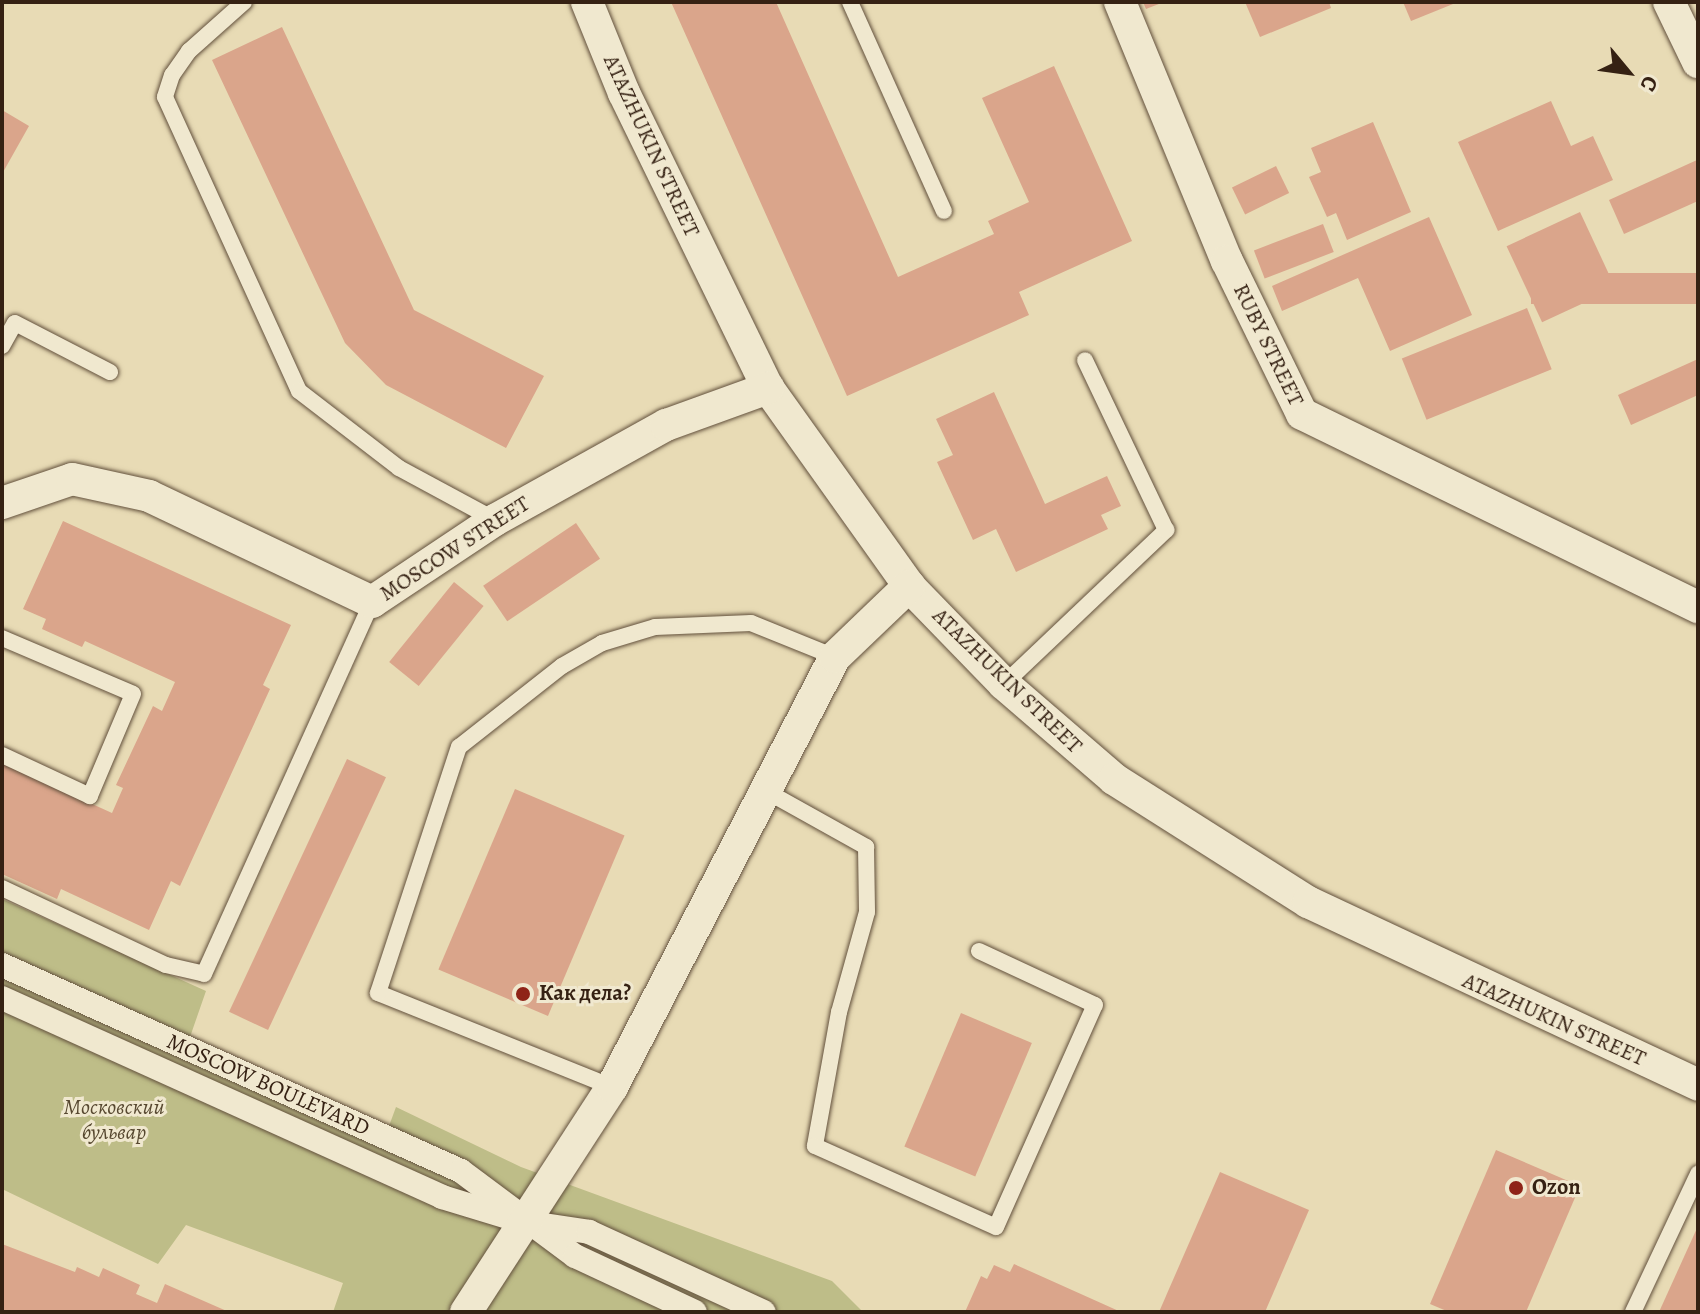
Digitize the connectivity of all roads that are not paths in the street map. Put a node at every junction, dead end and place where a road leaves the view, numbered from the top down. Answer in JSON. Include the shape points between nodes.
{"nodes":[{"id":1,"x":244,"y":2,"type":"edge"},
{"id":2,"x":587,"y":2,"type":"edge"},
{"id":3,"x":850,"y":2,"type":"edge"},
{"id":4,"x":1120,"y":2,"type":"edge"},
{"id":5,"x":1669,"y":2,"type":"edge"},
{"id":6,"x":1698,"y":62,"type":"edge"},
{"id":7,"x":944,"y":211,"type":"dead end"},
{"id":8,"x":2,"y":346,"type":"edge"},
{"id":9,"x":1085,"y":360,"type":"dead end"},
{"id":10,"x":110,"y":372,"type":"dead end"},
{"id":11,"x":768,"y":388,"type":"junction"},
{"id":12,"x":2,"y":503,"type":"edge"},
{"id":13,"x":495,"y":520,"type":"junction"},
{"id":14,"x":909,"y":586,"type":"junction"},
{"id":15,"x":372,"y":602,"type":"junction"},
{"id":16,"x":1698,"y":607,"type":"edge"},
{"id":17,"x":2,"y":638,"type":"edge"},
{"id":18,"x":835,"y":657,"type":"junction"},
{"id":19,"x":1004,"y":684,"type":"junction"},
{"id":20,"x":2,"y":755,"type":"edge"},
{"id":21,"x":766,"y":791,"type":"junction"},
{"id":22,"x":2,"y":888,"type":"edge"},
{"id":23,"x":979,"y":951,"type":"dead end"},
{"id":24,"x":2,"y":965,"type":"edge"},
{"id":25,"x":2,"y":998,"type":"edge"},
{"id":26,"x":87,"y":1003,"type":"junction"},
{"id":27,"x":76,"y":1030,"type":"junction"},
{"id":28,"x":1698,"y":1085,"type":"edge"},
{"id":29,"x":612,"y":1087,"type":"junction"},
{"id":30,"x":276,"y":1088,"type":"junction"},
{"id":31,"x":266,"y":1117,"type":"junction"},
{"id":32,"x":1698,"y":1174,"type":"edge"},
{"id":33,"x":524,"y":1222,"type":"junction"},
{"id":34,"x":712,"y":1301,"type":"edge"},
{"id":35,"x":466,"y":1312,"type":"edge"},
{"id":36,"x":695,"y":1312,"type":"edge"},
{"id":37,"x":764,"y":1312,"type":"edge"},
{"id":38,"x":1633,"y":1312,"type":"edge"}],
"edges":[{"from":1,"to":13,"type":"lane","via":[[189,51],[165,97],[299,391],[399,468]]},
{"from":2,"to":11,"type":"street","name":"ATAZHUKIN STREET","via":[[624,93]]},
{"from":3,"to":7,"type":"lane"},
{"from":4,"to":16,"type":"street","name":"RUBY STREET","via":[[1227,261],[1302,414]]},
{"from":5,"to":6,"type":"street"},
{"from":8,"to":10,"type":"lane","via":[[15,323]]},
{"from":9,"to":19,"type":"lane","via":[[1166,530]]},
{"from":11,"to":13,"type":"street","name":"MOSCOW STREET","via":[[666,425]]},
{"from":11,"to":14,"type":"street","name":"ATAZHUKIN STREET"},
{"from":12,"to":15,"type":"street","name":"MOSCOW STREET","via":[[72,479],[149,496]]},
{"from":13,"to":15,"type":"street","name":"MOSCOW STREET"},
{"from":14,"to":18,"type":"street"},
{"from":14,"to":19,"type":"street","name":"ATAZHUKIN STREET"},
{"from":15,"to":22,"type":"lane","via":[[204,974],[166,965]]},
{"from":17,"to":20,"type":"lane","via":[[133,694],[90,796]]},
{"from":18,"to":21,"type":"street"},
{"from":18,"to":29,"type":"lane","via":[[751,623],[655,627],[602,643],[562,666],[459,747],[378,993]]},
{"from":19,"to":28,"type":"street","name":"ATAZHUKIN STREET","via":[[1114,779],[1308,902]]},
{"from":21,"to":23,"type":"lane","via":[[866,847],[867,912],[839,1012],[815,1146],[996,1227],[1095,1005]]},
{"from":21,"to":29,"type":"street"},
{"from":24,"to":26,"type":"street","name":"MOSCOW BOULEVARD"},
{"from":25,"to":27,"type":"street","name":"MOSCOW BOULEVARD"},
{"from":26,"to":27,"type":"street"},
{"from":26,"to":30,"type":"street","name":"MOSCOW BOULEVARD"},
{"from":27,"to":31,"type":"street","name":"MOSCOW BOULEVARD"},
{"from":29,"to":33,"type":"street"},
{"from":30,"to":31,"type":"street"},
{"from":30,"to":33,"type":"street","name":"MOSCOW BOULEVARD","via":[[461,1171]]},
{"from":31,"to":33,"type":"street","name":"MOSCOW BOULEVARD","via":[[442,1197]]},
{"from":32,"to":38,"type":"lane"},
{"from":33,"to":34,"type":"street","name":"MOSCOW BOULEVARD","via":[[589,1232]]},
{"from":33,"to":35,"type":"street"},
{"from":33,"to":36,"type":"street","name":"MOSCOW BOULEVARD","via":[[575,1256]]},
{"from":34,"to":37,"type":"street","name":"MOSCOW BOULEVARD"}]}
